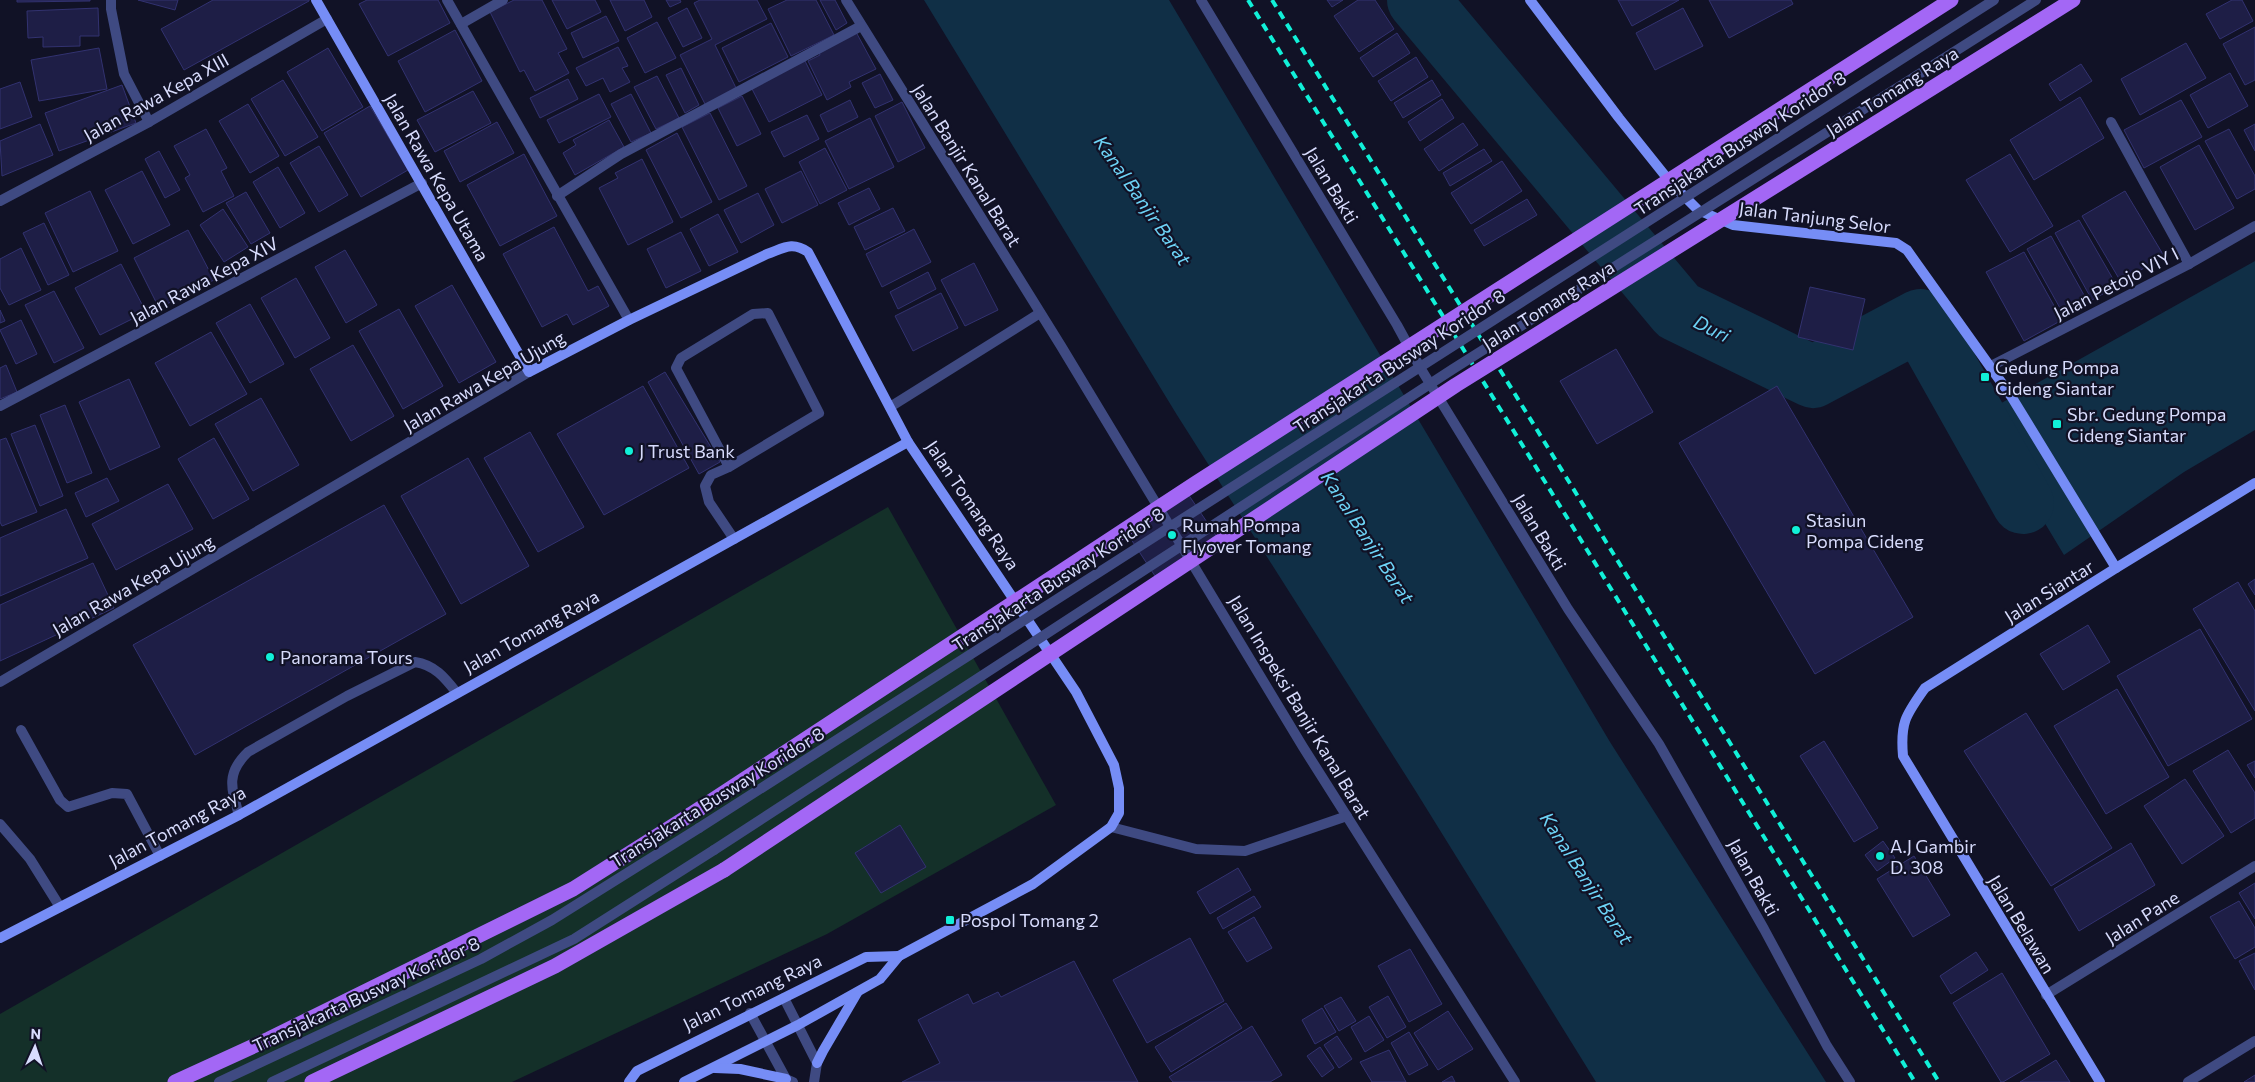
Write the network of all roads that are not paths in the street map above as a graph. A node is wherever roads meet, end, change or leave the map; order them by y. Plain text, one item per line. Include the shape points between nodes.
1 (111, 0) edge
2 (316, 0) edge
3 (447, 0) edge
4 (503, 0) edge
5 (846, 0) edge
6 (1201, 0) edge
7 (1530, 0) edge
8 (1951, 0) edge
9 (1994, 0) edge
10 (2036, 0) edge
11 (2073, 0) edge
12 (327, 19) junction
13 (461, 24) junction
14 (862, 26) junction
15 (149, 122) junction
16 (2111, 122) dead end
17 (422, 183) junction
18 (557, 196) junction
19 (0, 201) edge
20 (2255, 226) edge
21 (2189, 264) junction
22 (1040, 313) junction
23 (628, 320) junction
24 (1061, 346) joint
25 (1991, 366) junction
26 (529, 372) junction
27 (0, 406) edge
28 (890, 406) junction
29 (908, 442) junction
30 (729, 467) junction
31 (2255, 483) edge
32 (734, 539) junction
33 (2116, 568) junction
34 (0, 682) edge
35 (457, 693) junction
36 (21, 730) dead end
37 (1903, 756) joint
38 (239, 815) junction
39 (1347, 816) junction
40 (0, 824) edge
41 (1112, 827) junction
42 (160, 856) junction
43 (2255, 866) edge
44 (60, 907) junction
45 (0, 938) edge
46 (899, 956) junction
47 (857, 992) junction
48 (2046, 995) junction
49 (784, 998) junction
50 (750, 1013) junction
51 (798, 1025) junction
52 (765, 1041) junction
53 (2255, 1041) edge
54 (817, 1064) junction
55 (714, 1068) junction
56 (790, 1080) edge
57 (175, 1082) edge
58 (219, 1082) edge
59 (272, 1082) edge
60 (312, 1082) edge
61 (629, 1082) edge
62 (684, 1082) edge
63 (814, 1082) edge
64 (1515, 1082) edge
65 (1850, 1082) edge
66 (2100, 1082) edge
67 (2188, 1082) edge

1 - 15 street via 124,74
2 - 12 street, Jalan Rawa Kepa Utama
3 - 13 street
4 - 13 street
5 - 14 street, Jalan Banjir Kanal Barat
6 - 65 street, Jalan Bakti via 1397,325 1420,369 1568,609 1659,744
7 - 25 street, Jalan Tanjung Selor via 1619,118 1671,183 1698,210 1733,225 1896,243 1907,250
8 - 57 main road, bridge via 1213,472 573,889
9 - 58 street, Transjakarta Busway Koridor 8, bridge via 552,920 481,959
10 - 59 street, Transjakarta Busway Koridor 8, bridge via 1445,374 574,939
11 - 60 main road, Jalan Tomang Raya, bridge via 1456,385 724,870 555,966
12 - 15 street, Jalan Rawa Kepa XIII
12 - 17 street, Jalan Rawa Kepa Utama
13 - 18 street
14 - 18 street via 621,154
14 - 22 street, Jalan Banjir Kanal Barat
15 - 19 street, Jalan Rawa Kepa XIII
16 - 21 street
17 - 26 street, Jalan Rawa Kepa Utama
17 - 27 street, Jalan Rawa Kepa XIV
18 - 23 street
20 - 21 street, Jalan Petojo VIY I
21 - 25 street, Jalan Petojo VIY I
22 - 24 street, Jalan Banjir Kanal Barat
22 - 28 street
23 - 26 street, Jalan Rawa Kepa Ujung
23 - 28 street, Jalan Rawa Kepa Ujung via 767,254 788,246 799,246 808,252
24 - 39 street, Jalan Inspeksi Banjir Kanal Barat
25 - 33 street, Jalan Tanjung Selor
26 - 34 street, Jalan Rawa Kepa Ujung
28 - 29 street, Jalan Rawa Kepa Ujung
29 - 32 street, Jalan Tomang Raya
29 - 41 street, Jalan Tomang Raya via 1076,692 1114,765 1119,788 1119,813
30 - 30 street via 819,413 768,313 753,314 682,358 676,368
30 - 32 street via 711,475 704,486 709,502
31 - 33 street, Jalan Siantar
32 - 35 street, Jalan Tomang Raya
33 - 37 street, Jalan Siantar via 1925,688 1907,715 1901,734
35 - 38 street, Jalan Tomang Raya
35 - 38 street via 431,666 415,662 347,696 248,752 237,762 231,788
36 - 42 street via 64,804 68,807 112,793 127,794
37 - 48 street, Jalan Belawan
38 - 42 street, Jalan Tomang Raya
39 - 41 street via 1245,851 1196,849
39 - 64 street, Jalan Inspeksi Banjir Kanal Barat
40 - 44 street via 30,859
41 - 46 street, Jalan Tomang Raya via 1033,884
42 - 44 street, Jalan Tomang Raya
43 - 48 street, Jalan Pane
44 - 45 street, Jalan Tomang Raya
46 - 47 street, Jalan Tomang Raya via 880,979
46 - 49 street, Jalan Tomang Raya via 866,957
47 - 51 street, Jalan Tomang Raya
47 - 54 street
48 - 66 street, Jalan Belawan
49 - 50 street, Jalan Tomang Raya
49 - 51 street
50 - 52 street
50 - 61 street, Jalan Tomang Raya via 637,1071
51 - 52 street, Jalan Tomang Raya
51 - 54 street
52 - 55 street, Jalan Tomang Raya
52 - 56 street
53 - 67 street
54 - 63 street
55 - 56 street via 740,1069
55 - 62 street, Jalan Tomang Raya

